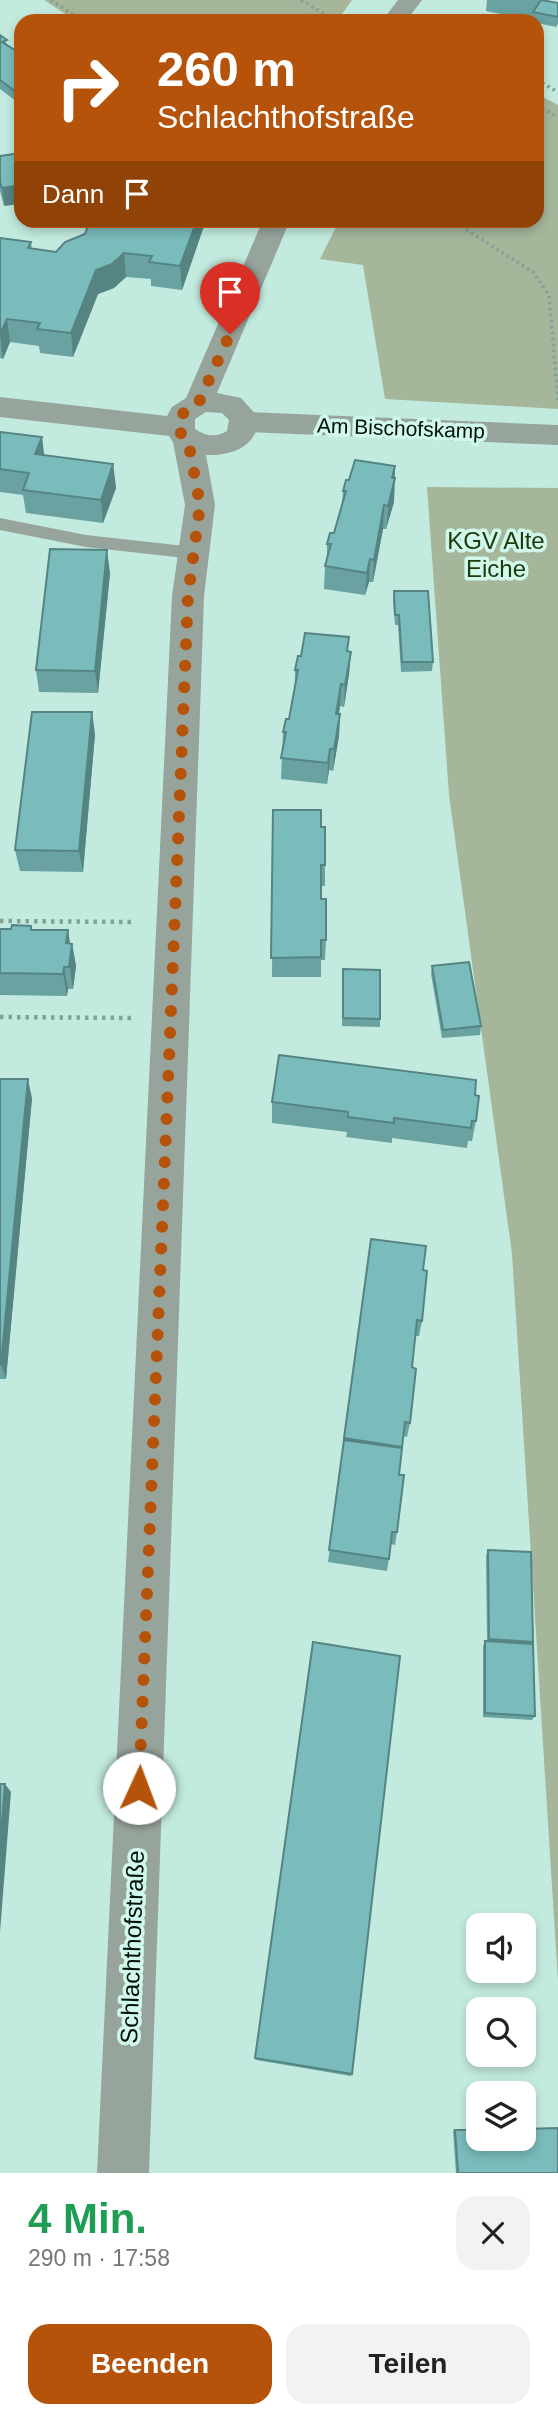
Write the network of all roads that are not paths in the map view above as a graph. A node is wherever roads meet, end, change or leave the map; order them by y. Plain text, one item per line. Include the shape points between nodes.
1 (410, 0) edge
2 (399, 14) edge
3 (274, 228) edge
4 (240, 311) junction
5 (198, 404) junction
6 (0, 407) edge
7 (240, 424) junction
8 (183, 434) junction
9 (558, 435) edge
10 (200, 505) junction
11 (0, 524) edge
12 (194, 553) junction
13 (123, 2173) edge

1 - 2 street
3 - 4 street, Schlachthofstraße
4 - 5 street, Schlachthofstraße
4 - 7 street, Schlachthofstraße
5 - 7 street via 220,402
5 - 8 street via 182,414
6 - 8 street
7 - 8 street via 217,446 197,444
7 - 9 street, Am Bischofskamp
7 - 10 street, Schlachthofstraße
8 - 10 street, Schlachthofstraße
10 - 12 street, Schlachthofstraße
11 - 12 lane via 86,541
12 - 13 street, Schlachthofstraße via 188,596

